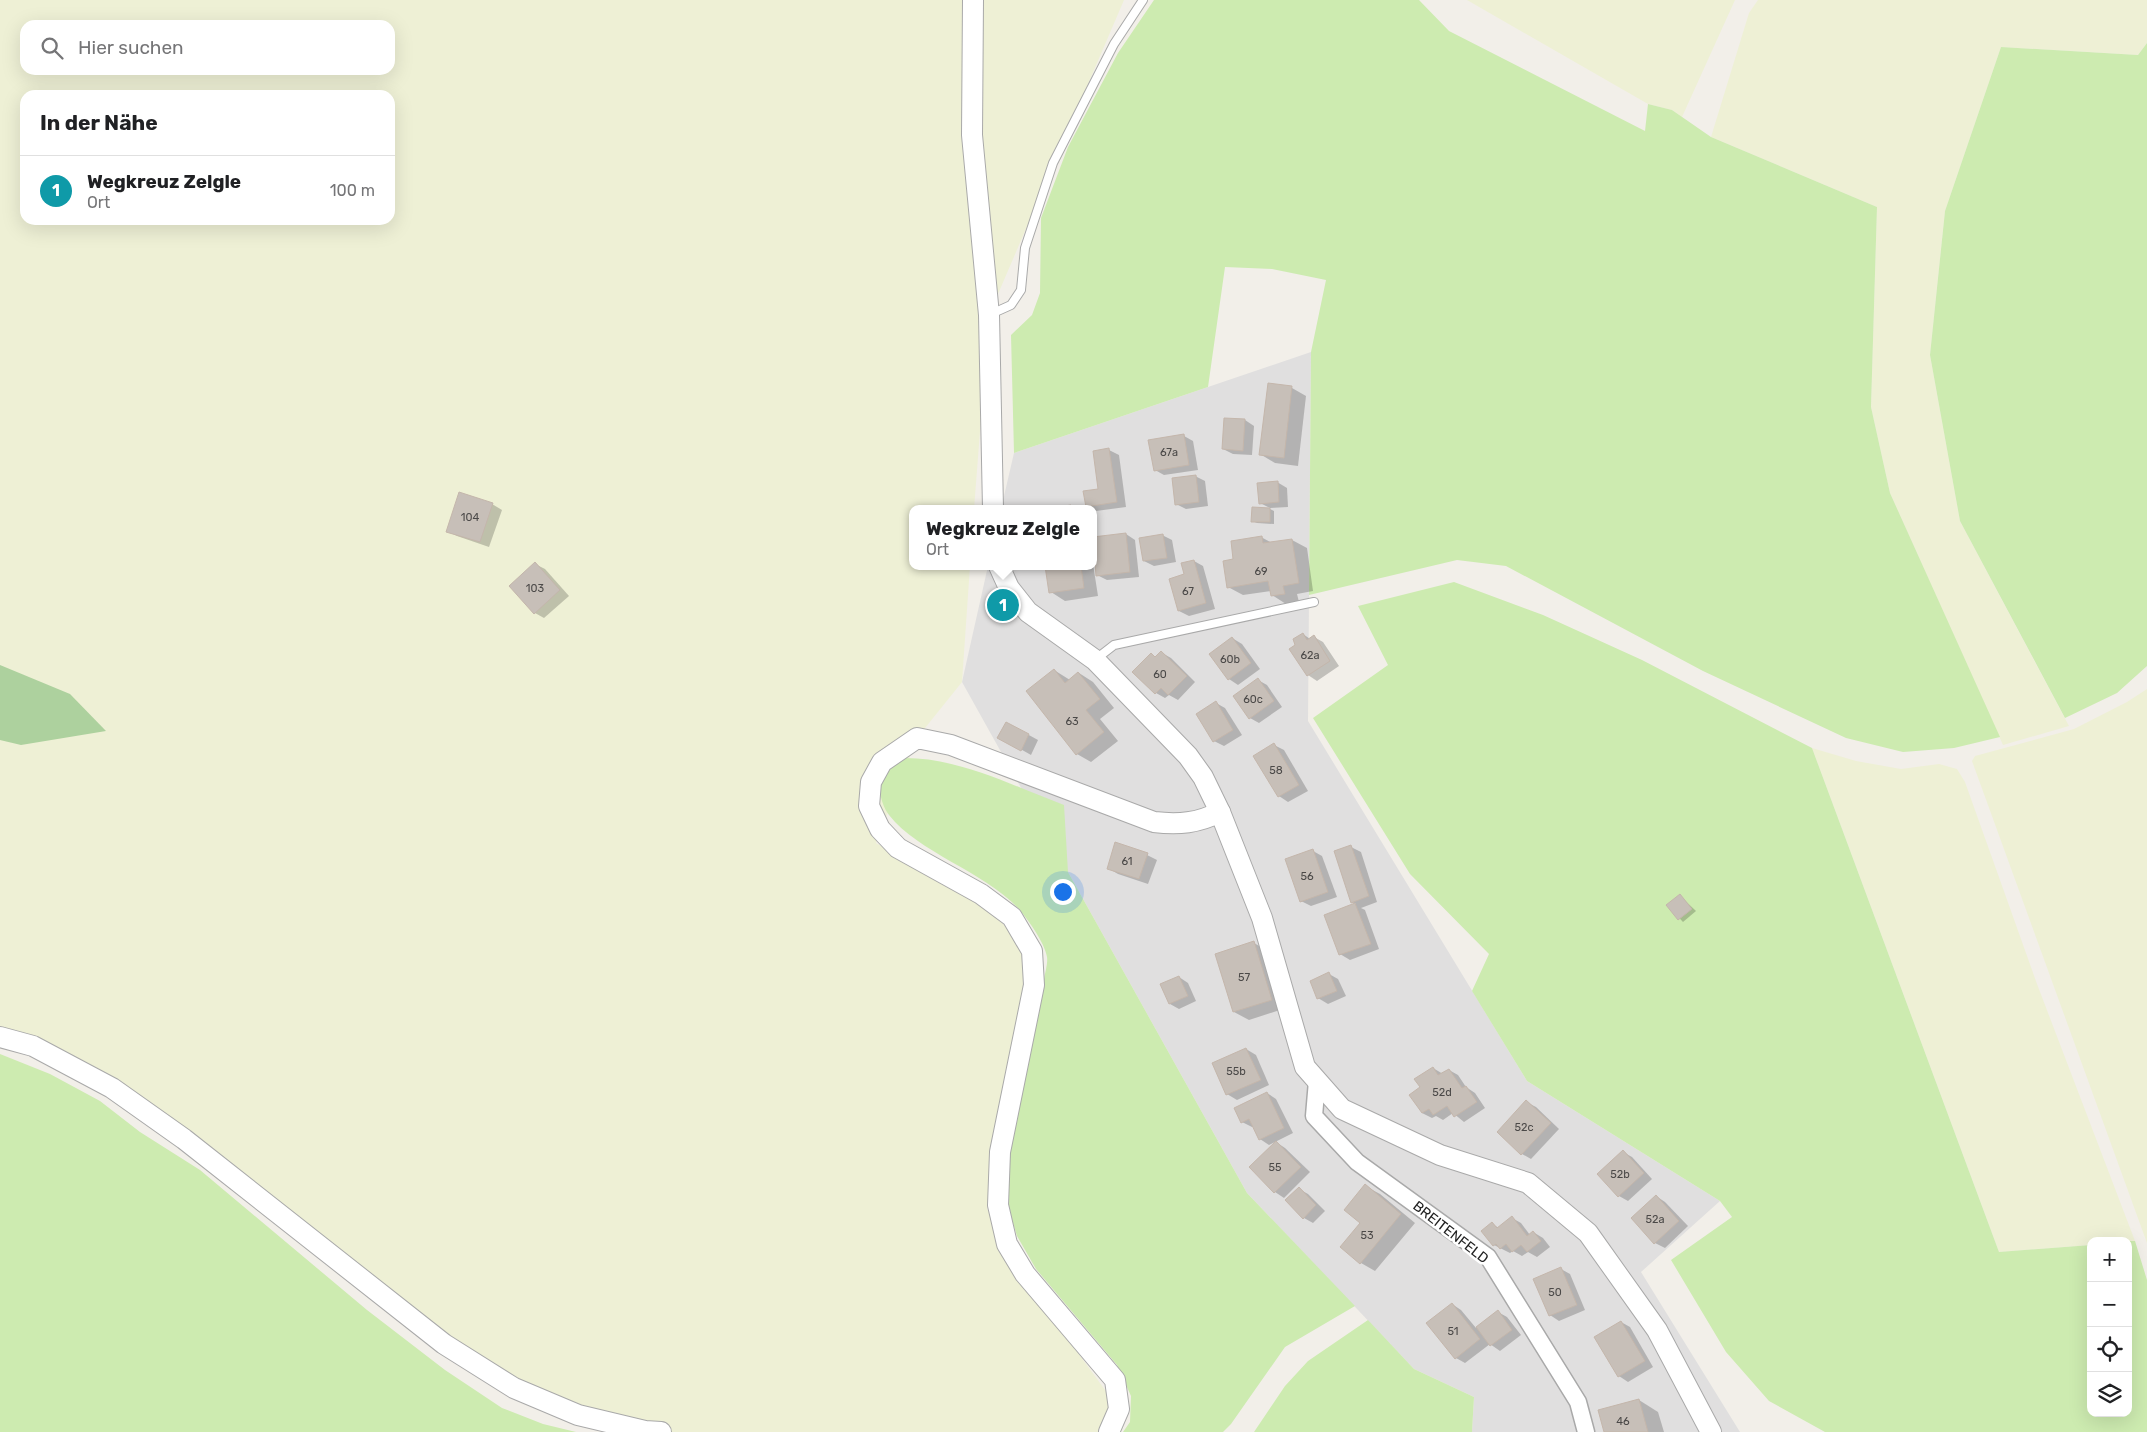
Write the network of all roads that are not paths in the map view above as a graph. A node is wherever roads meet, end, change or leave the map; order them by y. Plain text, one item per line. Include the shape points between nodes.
1 (973, 0) edge
2 (1143, 0) edge
3 (989, 315) junction
4 (992, 505) edge
5 (1001, 570) edge
6 (1314, 602) dead end
7 (1095, 660) junction
8 (1220, 812) junction
9 (0, 1037) edge
10 (1318, 1081) junction
11 (661, 1432) edge
12 (1109, 1432) edge
13 (1586, 1432) edge
14 (1711, 1432) edge

1 - 3 street via 972,135
2 - 3 lane via 1114,44 1053,163 1025,248 1022,290 1011,305
3 - 4 street
5 - 7 street via 1009,588 1028,612
6 - 7 lane via 1114,645
7 - 8 street via 1188,756 1203,777
8 - 10 street via 1262,918 1305,1067
8 - 12 street via 1206,820 1180,825 1154,822 951,745 917,738 882,762 871,782 869,806 880,829 898,848 981,894 1012,917 1032,951 1034,985 1000,1152 998,1206 1006,1244 1025,1274 1115,1380 1119,1409
9 - 11 street via 33,1046 112,1088 184,1139 444,1344 514,1388 578,1415
10 - 13 street, BREITENFELD via 1314,1116 1357,1162 1488,1257 1578,1402
10 - 14 street via 1342,1109 1440,1155 1528,1183 1588,1233 1657,1330

